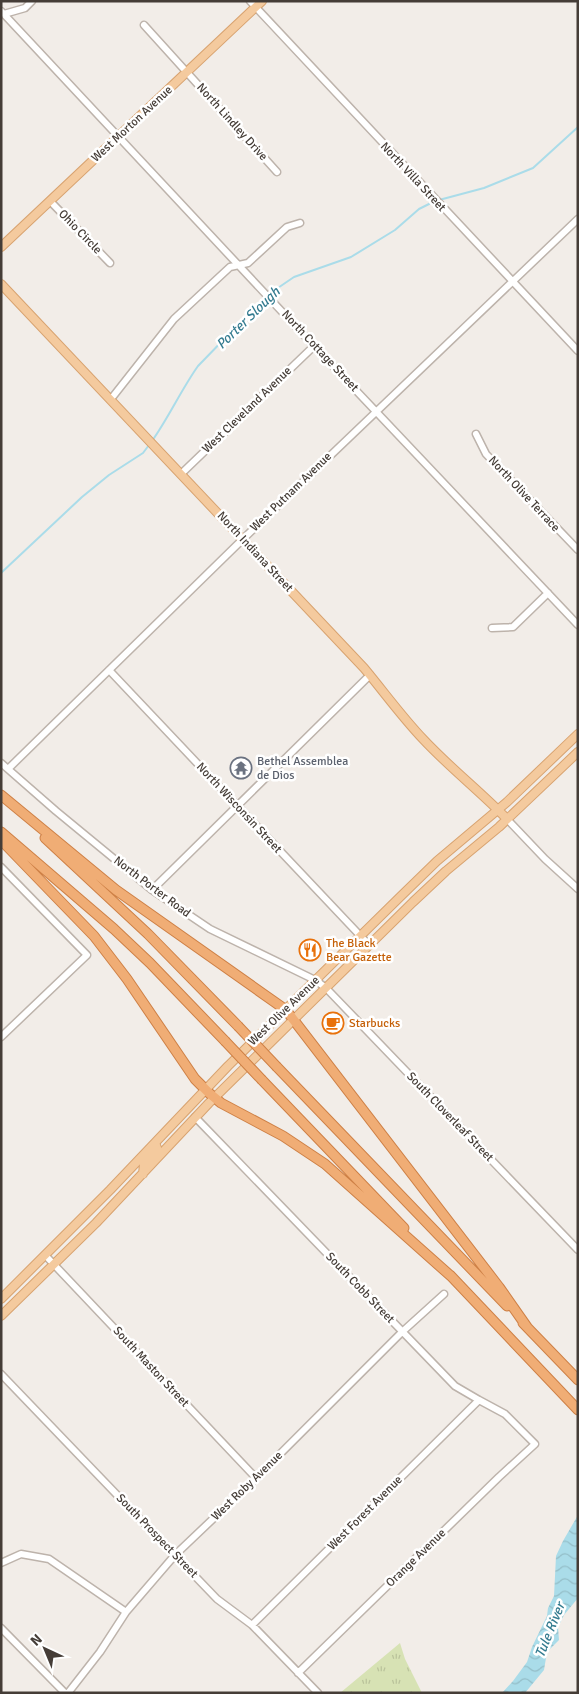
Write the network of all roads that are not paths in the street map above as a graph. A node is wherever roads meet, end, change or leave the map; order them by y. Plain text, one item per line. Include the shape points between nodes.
1 (32, 1) edge
2 (250, 1) edge
3 (262, 1) edge
4 (256, 8) junction
5 (3, 12) edge
6 (144, 25) dead end
7 (186, 73) junction
8 (118, 137) junction
9 (277, 172) dead end
10 (50, 201) junction
11 (578, 218) edge
12 (300, 224) dead end
13 (1, 247) edge
14 (110, 263) dead end
15 (239, 266) junction
16 (512, 281) junction
17 (1, 284) edge
18 (314, 346) junction
19 (578, 351) edge
20 (111, 399) junction
21 (376, 411) junction
22 (476, 434) dead end
23 (181, 474) junction
24 (243, 539) junction
25 (578, 550) edge
26 (548, 593) junction
27 (578, 625) edge
28 (492, 628) dead end
29 (109, 670) junction
30 (370, 675) junction
31 (578, 734) edge
32 (578, 752) edge
33 (1, 763) edge
34 (8, 769) junction
35 (1, 794) edge
36 (1, 799) edge
37 (237, 805) junction
38 (498, 810) junction
39 (507, 819) junction
40 (1, 832) edge
41 (1, 840) edge
42 (1, 867) edge
43 (578, 889) edge
44 (152, 890) junction
45 (360, 936) junction
46 (370, 945) junction
47 (321, 984) junction
48 (286, 1010) junction
49 (295, 1019) junction
50 (1, 1037) edge
51 (205, 1090) junction
52 (214, 1098) junction
53 (195, 1117) junction
54 (155, 1143) junction
55 (143, 1174) junction
56 (578, 1250) edge
57 (45, 1255) junction
58 (54, 1264) junction
59 (453, 1278) junction
60 (444, 1294) dead end
61 (1, 1298) edge
62 (10, 1307) junction
63 (1, 1316) edge
64 (527, 1327) junction
65 (402, 1332) junction
66 (1, 1374) edge
67 (578, 1380) edge
68 (479, 1400) junction
69 (578, 1410) edge
70 (535, 1444) joint
71 (256, 1478) junction
72 (175, 1554) junction
73 (1, 1563) edge
74 (126, 1612) junction
75 (252, 1625) junction
76 (1, 1628) edge
77 (298, 1673) junction
78 (66, 1693) edge
79 (318, 1693) edge

1 - 5 street via 25,8
2 - 4 street, North Villa Street
3 - 4 main road, West Morton Avenue
4 - 7 main road, West Morton Avenue
4 - 16 street, North Villa Street
5 - 8 street, North Cottage Street
6 - 7 street, North Lindley Drive
7 - 8 main road, West Morton Avenue
7 - 9 street, North Lindley Drive
8 - 10 main road, West Morton Avenue
8 - 15 street, North Cottage Street
10 - 13 main road, West Morton Avenue
10 - 14 street, Ohio Circle
11 - 16 street, West Putnam Avenue
12 - 15 street via 287,227 248,263
15 - 18 street, North Cottage Street
15 - 20 street via 230,268 174,319
16 - 19 street, North Villa Street
16 - 21 street, West Putnam Avenue
17 - 20 main road, North Indiana Street
18 - 21 street, North Cottage Street
18 - 23 street, West Cleveland Avenue
20 - 23 main road, North Indiana Street
21 - 24 street, West Putnam Avenue
21 - 26 street, North Cottage Street
22 - 25 street, North Olive Terrace via 486,454
23 - 24 main road, North Indiana Street
24 - 29 street, West Putnam Avenue
24 - 30 main road, North Indiana Street
26 - 27 street, North Cottage Street
26 - 28 street via 513,627
29 - 34 street, West Putnam Avenue
29 - 37 street, North Wisconsin Street
30 - 37 street
30 - 38 main road, North Indiana Street via 423,739
31 - 38 main road, West Olive Avenue
32 - 39 main road, West Olive Avenue
33 - 34 street, North Porter Road
34 - 44 street, North Porter Road
35 - 48 highway via 116,890
36 - 64 highway, bridge via 132,918
37 - 44 street
37 - 45 street, North Wisconsin Street
38 - 39 main road, North Indiana Street
38 - 45 main road, West Olive Avenue via 437,861
39 - 43 street
39 - 46 main road, West Olive Avenue via 446,871
40 - 59 highway, bridge via 155,968
41 - 51 highway via 94,936
42 - 50 street via 87,955
44 - 47 street, North Porter Road via 210,929
45 - 46 street, North Wisconsin Street
45 - 47 main road, West Olive Avenue
46 - 47 main road, West Olive Avenue
47 - 48 main road, West Olive Avenue
47 - 49 main road, West Olive Avenue
47 - 56 street, South Cloverleaf Street
48 - 49 highway
48 - 51 main road, West Olive Avenue
49 - 52 main road, West Olive Avenue
49 - 64 highway
51 - 52 highway
51 - 54 main road, West Olive Avenue
52 - 53 main road, West Olive Avenue
52 - 59 highway via 283,1136 325,1164
53 - 55 main road, West Olive Avenue
53 - 65 street, South Cobb Street
54 - 55 main road via 157,1148 144,1164
54 - 57 main road, West Olive Avenue
55 - 58 main road, West Olive Avenue
57 - 58 street, South Maston Street
57 - 61 main road, West Olive Avenue
58 - 62 main road, West Olive Avenue
58 - 71 street, South Maston Street
59 - 69 highway
60 - 65 street, West Roby Avenue
61 - 62 street
62 - 63 main road, West Olive Avenue
64 - 67 highway
65 - 68 street, South Cobb Street via 455,1386
65 - 71 street, West Roby Avenue
66 - 72 street, South Prospect Street
68 - 70 street, South Cobb Street via 505,1414
68 - 75 street, West Forest Avenue
70 - 77 street, Orange Avenue
71 - 72 street, West Roby Avenue
72 - 74 street, West Roby Avenue
72 - 75 street, South Prospect Street via 217,1599
73 - 74 street via 21,1554 48,1559
74 - 78 street, West Roby Avenue via 100,1652
75 - 77 street, South Prospect Street
76 - 78 street
77 - 79 street, South Prospect Street

